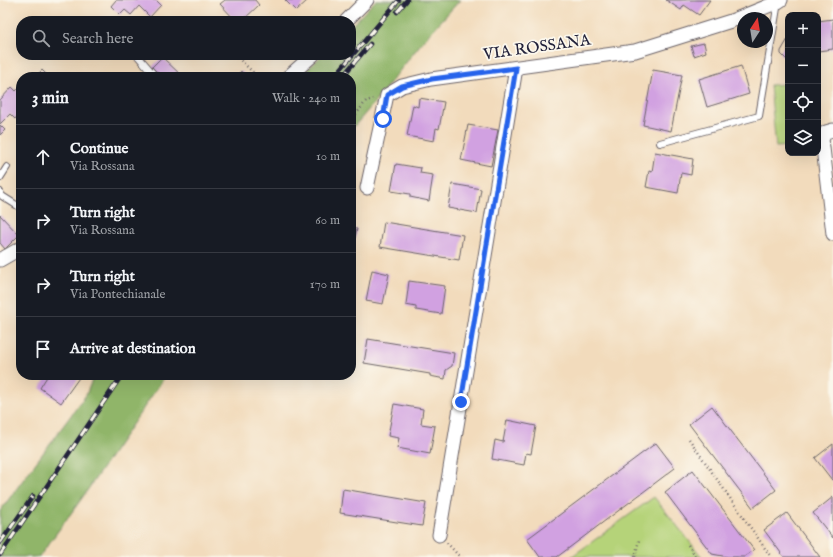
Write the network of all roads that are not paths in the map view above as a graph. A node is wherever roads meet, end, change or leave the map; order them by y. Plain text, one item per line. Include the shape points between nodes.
1 (780, 1) edge
2 (361, 2) edge
3 (350, 16) edge
4 (141, 60) edge
5 (307, 60) edge
6 (516, 68) junction
7 (152, 72) edge
8 (294, 72) edge
9 (833, 130) edge
10 (660, 143) dead end
11 (7, 167) dead end
12 (0, 178) edge
13 (367, 188) dead end
14 (0, 192) edge
15 (16, 205) edge
16 (833, 234) edge
17 (16, 252) edge
18 (0, 260) edge
19 (439, 535) road end

1 - 6 street, VIA ROSSANA via 731,21 636,51
1 - 10 lane via 759,116
2 - 3 street
4 - 7 lane
5 - 8 street
6 - 13 street, VIA ROSSANA via 432,79 402,86 387,95
6 - 19 street
9 - 16 street via 826,132 822,139
11 - 12 lane
14 - 15 lane
17 - 18 street

